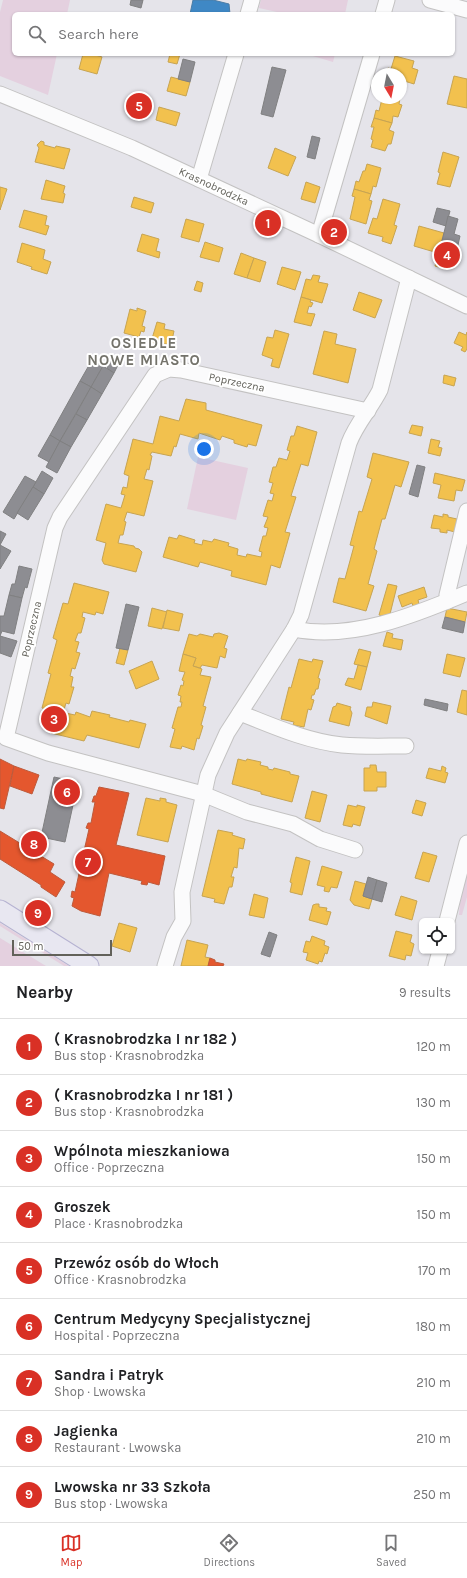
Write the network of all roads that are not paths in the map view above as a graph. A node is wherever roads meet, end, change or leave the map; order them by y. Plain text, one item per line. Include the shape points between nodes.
1 (252, 0) edge
2 (387, 0) edge
3 (430, 0) edge
4 (467, 10) edge
5 (249, 12) edge
6 (384, 12) edge
7 (235, 56) edge
8 (371, 56) edge
9 (0, 94) edge
10 (199, 179) junction
11 (319, 235) junction
12 (409, 278) junction
13 (467, 306) edge
14 (368, 411) junction
15 (467, 511) edge
16 (467, 593) edge
17 (448, 601) junction
18 (294, 629) junction
19 (240, 713) junction
20 (406, 746) dead end
21 (203, 794) junction
22 (467, 843) edge
23 (355, 850) dead end
24 (0, 910) edge
25 (448, 918) edge
26 (439, 954) edge
27 (90, 966) edge
28 (165, 966) edge
29 (436, 966) edge

1 - 5 street
2 - 6 street
3 - 4 street
7 - 10 street
8 - 11 street
9 - 10 street, Krasnobrodzka via 132,148
10 - 11 street, Krasnobrodzka
11 - 12 street, Krasnobrodzka
12 - 13 street, Krasnobrodzka
12 - 14 street via 383,382
14 - 18 street via 349,443 305,603
14 - 21 street, Poprzeczna via 181,370 164,370 151,378 57,523 6,738 48,753
15 - 17 street via 447,595
16 - 17 street
17 - 18 street via 371,626 322,632
18 - 19 street
19 - 20 street via 297,735 333,744
19 - 21 street via 218,750
21 - 23 street via 246,812 293,824 320,839
21 - 28 street via 182,892 183,921 174,937
22 - 25 street
24 - 27 main road
26 - 29 street

